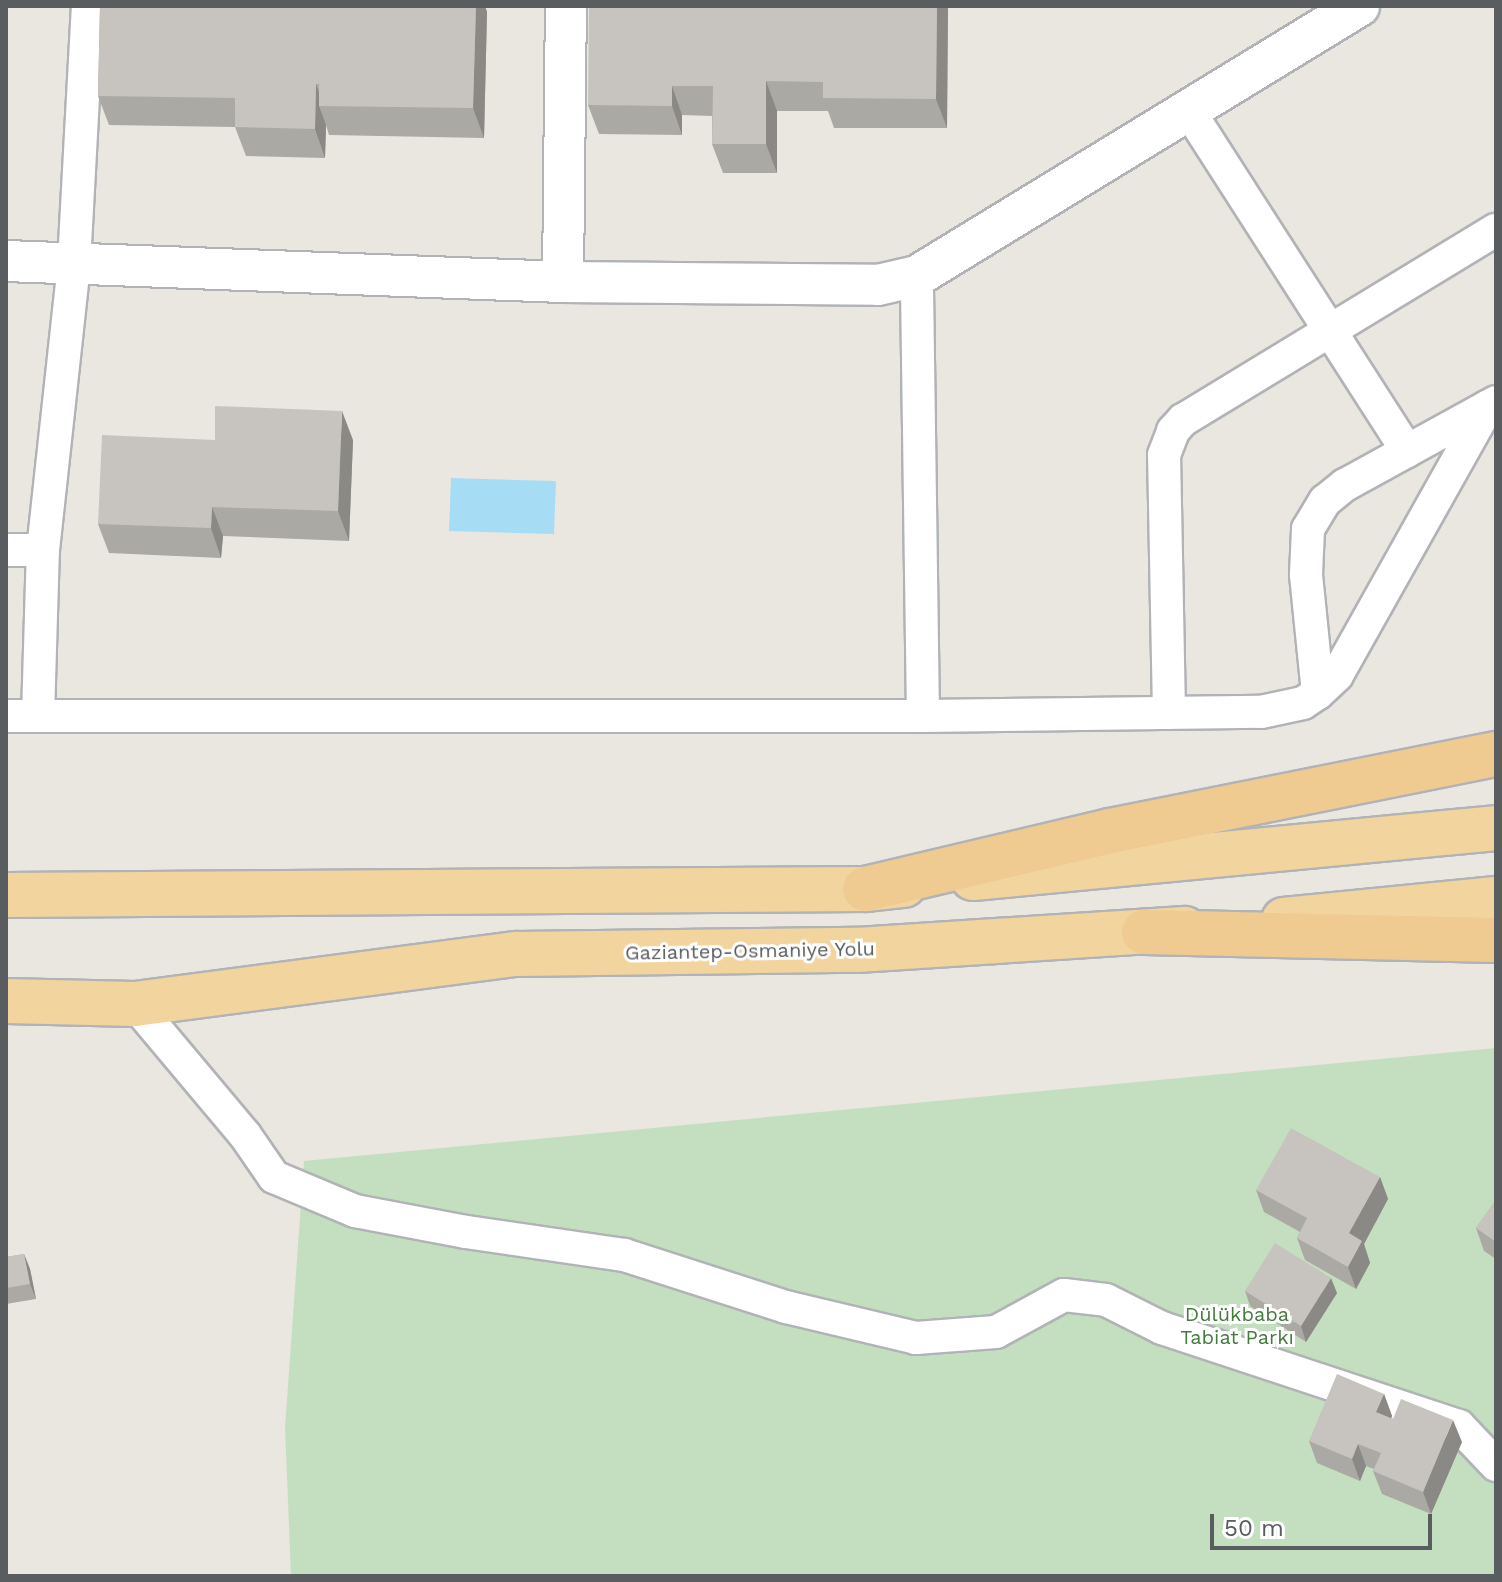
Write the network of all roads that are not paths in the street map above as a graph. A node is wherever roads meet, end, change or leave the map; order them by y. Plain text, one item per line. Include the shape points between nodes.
1 (88, 6) edge
2 (566, 6) edge
3 (1359, 6) edge
4 (1189, 111) junction
5 (1496, 230) edge
6 (6, 261) edge
7 (74, 263) junction
8 (917, 276) junction
9 (563, 282) junction
10 (1331, 330) junction
11 (1492, 404) edge
12 (1407, 451) junction
13 (6, 550) edge
14 (43, 550) junction
15 (1318, 693) junction
16 (1169, 713) junction
17 (6, 716) edge
18 (38, 716) junction
19 (923, 716) junction
20 (1496, 754) edge
21 (1496, 828) edge
22 (865, 889) junction
23 (6, 895) edge
24 (1496, 899) edge
25 (1144, 932) junction
26 (1496, 940) edge
27 (6, 1001) edge
28 (135, 1004) junction
29 (1496, 1465) edge

1 - 7 street
2 - 9 street
3 - 4 street
4 - 8 street
4 - 10 street
5 - 10 street
6 - 7 street
7 - 9 street
7 - 14 street
8 - 9 street via 878,285
8 - 19 street
10 - 12 street
10 - 16 street via 1173,431 1164,455
11 - 12 street
11 - 15 street via 1337,675
12 - 15 street via 1345,485 1325,501 1308,529 1306,575
13 - 14 street
14 - 18 street
15 - 16 street via 1303,703 1261,712
16 - 19 street
17 - 18 street
18 - 19 street
20 - 22 highway via 1110,831
21 - 22 highway
22 - 23 highway
24 - 25 highway, Gaziantep-Osmaniye Yolu
25 - 26 highway
25 - 28 highway, Gaziantep-Osmaniye Yolu via 857,950 517,954
27 - 28 highway, Gaziantep-Osmaniye Yolu
28 - 29 street via 274,1177 355,1211 624,1255 786,1307 916,1338 996,1332 1064,1295 1106,1300 1162,1328 1459,1426

